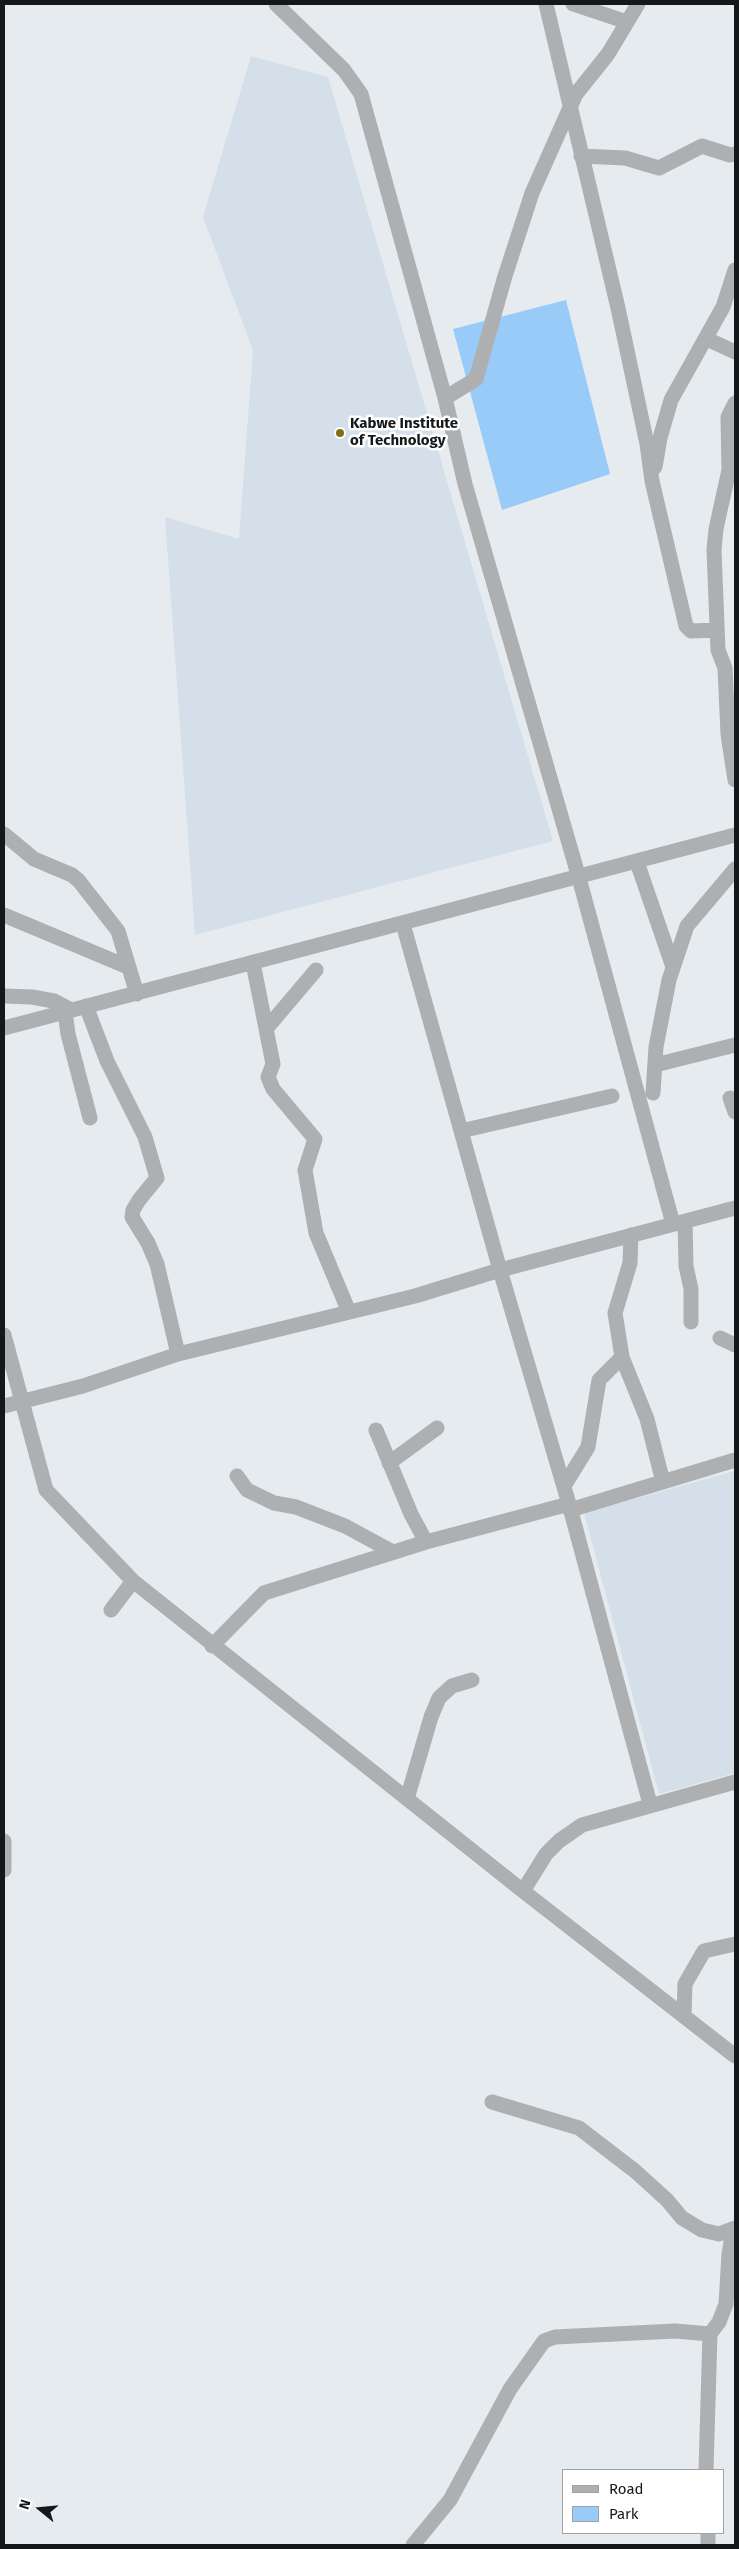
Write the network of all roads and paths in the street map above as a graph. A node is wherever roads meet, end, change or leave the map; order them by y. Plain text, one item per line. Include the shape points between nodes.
1 (276, 4) edge
2 (546, 4) edge
3 (573, 4) edge
4 (638, 4) edge
5 (627, 22) junction
6 (569, 109) junction
7 (735, 154) edge
8 (581, 156) junction
9 (735, 270) edge
10 (708, 339) junction
11 (735, 352) edge
12 (445, 398) junction
13 (735, 403) edge
14 (652, 481) junction
15 (717, 630) junction
16 (735, 780) edge
17 (4, 834) edge
18 (735, 835) edge
19 (637, 862) junction
20 (735, 869) edge
21 (578, 878) junction
22 (4, 915) edge
23 (403, 924) junction
24 (253, 963) junction
25 (128, 967) junction
26 (673, 967) junction
27 (316, 970) dead end
28 (137, 994) junction
29 (4, 996) edge
30 (86, 1006) junction
31 (68, 1011) junction
32 (4, 1028) edge
33 (266, 1029) junction
34 (735, 1045) edge
35 (655, 1065) junction
36 (653, 1093) dead end
37 (612, 1096) dead end
38 (90, 1118) dead end
39 (461, 1131) junction
40 (735, 1208) edge
41 (679, 1222) junction
42 (631, 1235) junction
43 (500, 1270) junction
44 (349, 1312) junction
45 (691, 1322) dead end
46 (4, 1335) edge
47 (720, 1338) dead end
48 (735, 1345) edge
49 (178, 1354) junction
50 (622, 1357) junction
51 (22, 1401) junction
52 (4, 1406) edge
53 (437, 1428) dead end
54 (376, 1430) dead end
55 (735, 1460) edge
56 (389, 1463) junction
57 (237, 1476) dead end
58 (663, 1482) junction
59 (564, 1486) junction
60 (569, 1507) junction
61 (426, 1542) junction
62 (393, 1552) junction
63 (132, 1581) junction
64 (111, 1610) dead end
65 (212, 1646) junction
66 (472, 1680) dead end
67 (735, 1782) edge
68 (407, 1799) junction
69 (650, 1804) junction
70 (4, 1841) edge
71 (4, 1870) edge
72 (523, 1891) junction
73 (735, 1944) edge
74 (684, 2016) junction
75 (735, 2056) edge
76 (492, 2102) dead end
77 (734, 2229) edge
78 (710, 2334) junction
79 (706, 2469) edge
80 (413, 2545) edge

1 - 12 street via 344,70 361,94
2 - 6 street
3 - 5 street
4 - 5 street
5 - 6 street
6 - 8 street
6 - 12 street via 532,193 476,379
7 - 8 street via 702,146 659,168 626,158
8 - 14 street via 630,363
9 - 10 street via 723,308
10 - 11 street
10 - 14 street via 672,400 660,438
12 - 21 street via 467,493
13 - 15 street via 728,417 729,470 714,550
14 - 15 street via 686,626 691,631
15 - 16 street via 718,650 725,668 728,734
17 - 25 street via 34,859 79,880 113,922
18 - 19 street
19 - 21 street
19 - 26 street
20 - 26 street via 687,926
21 - 23 street
21 - 41 street
22 - 25 street
23 - 24 street
23 - 39 street
24 - 28 street
24 - 33 street
25 - 28 street
26 - 35 street
27 - 33 street
28 - 30 street
29 - 31 street via 54,1001
30 - 31 street
30 - 49 street via 107,1061 145,1137 157,1178 139,1200 132,1217 157,1264
31 - 32 street
31 - 38 street via 68,1034
33 - 44 street via 273,1064 268,1077 273,1089 315,1140 305,1170 316,1233
34 - 35 street
35 - 36 street
37 - 39 street
39 - 43 street
40 - 41 street
41 - 42 street
41 - 45 street
42 - 43 street
42 - 50 street via 630,1263 615,1313
43 - 44 street
43 - 59 street
44 - 49 street
46 - 51 street
47 - 48 street
49 - 51 street via 83,1386
50 - 58 street via 647,1419
50 - 59 street via 599,1380 588,1447
51 - 52 street
51 - 63 street via 46,1490
53 - 56 street
54 - 56 street
55 - 58 street
56 - 61 street
57 - 62 street via 248,1490 274,1503 296,1507 345,1526
58 - 60 street
59 - 60 street
60 - 61 street
60 - 69 street
61 - 62 street
62 - 65 street via 264,1593
63 - 64 street
63 - 65 street
65 - 68 street
66 - 68 street via 452,1686 439,1698
67 - 69 street
68 - 72 street
69 - 72 street via 582,1825 546,1854
70 - 71 street
72 - 74 street
73 - 74 street via 704,1951 685,1984
74 - 75 street
76 - 77 street via 579,2128 635,2171 682,2218 702,2230 719,2234
77 - 78 street via 726,2304 720,2322
78 - 79 street
78 - 80 street via 675,2331 555,2337 544,2341 510,2389 450,2500

